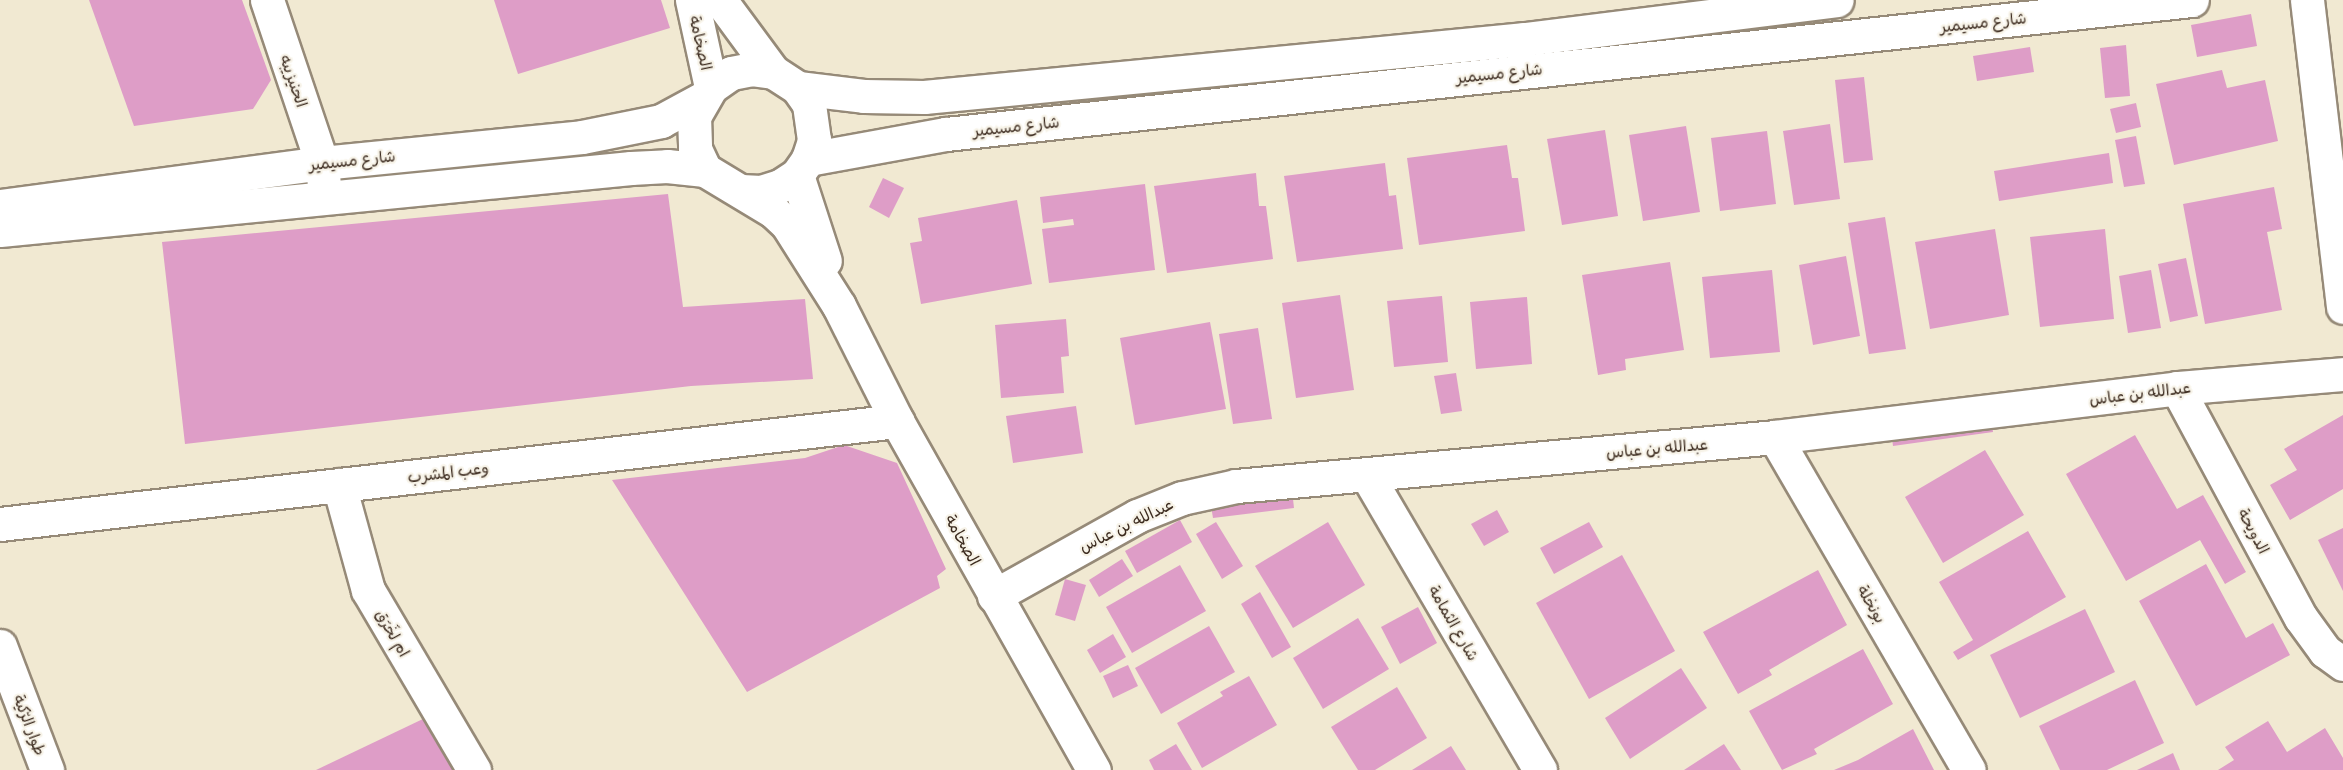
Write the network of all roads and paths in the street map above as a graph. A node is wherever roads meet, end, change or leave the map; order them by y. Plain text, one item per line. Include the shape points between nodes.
1 (267, 0) edge
2 (692, 0) edge
3 (720, 0) edge
4 (1836, 0) edge
5 (2192, 0) edge
6 (2307, 0) edge
7 (1837, 37) junction
8 (1527, 54) junction
9 (786, 80) junction
10 (705, 93) junction
11 (541, 141) junction
12 (322, 163) junction
13 (802, 167) junction
14 (705, 170) junction
15 (547, 177) junction
16 (741, 191) junction
17 (325, 198) junction
18 (0, 206) edge
19 (0, 230) edge
20 (840, 306) junction
21 (2343, 307) edge
22 (2343, 374) edge
23 (2177, 388) junction
24 (897, 421) junction
25 (1775, 437) junction
26 (1367, 475) junction
27 (339, 485) junction
28 (0, 524) edge
29 (994, 596) junction
30 (0, 646) edge
31 (2343, 664) edge
32 (47, 770) edge
33 (474, 770) edge
34 (1094, 770) edge
35 (1540, 770) edge
36 (1969, 770) edge

1 - 12 street, الحنيزيبه
2 - 10 street, الصخامة
3 - 9 street, الصخامة
4 - 7 street
4 - 8 street, شارع مسيمير
5 - 7 street, شارع مسيمير
6 - 21 street
7 - 8 street, شارع مسيمير
8 - 9 street, شارع مسيمير via 924,98 864,96
8 - 13 street, شارع مسيمير via 946,134
9 - 10 street via 752,69 731,73
9 - 13 street via 809,104 814,122 814,141
10 - 11 street, شارع مسيمير via 661,121
10 - 14 street via 692,132
11 - 12 street, شارع مسيمير
11 - 15 street
12 - 17 street, الحنيزيبه
12 - 18 street, شارع مسيمير
13 - 16 street via 780,186 761,192
13 - 20 street, الصخامة
14 - 15 street via 667,166
14 - 16 street
15 - 17 street
16 - 20 street, الصخامة via 787,224
17 - 19 street
20 - 24 street, الصخامة
22 - 23 street, عبدالله بن عباس
23 - 25 street, عبدالله بن عباس
23 - 31 street, الدويحة via 2301,618 2325,651
24 - 27 street, وعب المشرب
24 - 29 street, الصخامة
25 - 26 street, عبدالله بن عباس
25 - 36 street, بونخلة
26 - 29 street, عبدالله بن عباس via 1236,486 1182,498 1129,521
26 - 35 street, شارع الثمامة
27 - 28 street, وعب المشرب
27 - 33 street, ام لخَرَق via 368,590
29 - 34 street, الصخامة
30 - 32 street, طوار الرّكية

